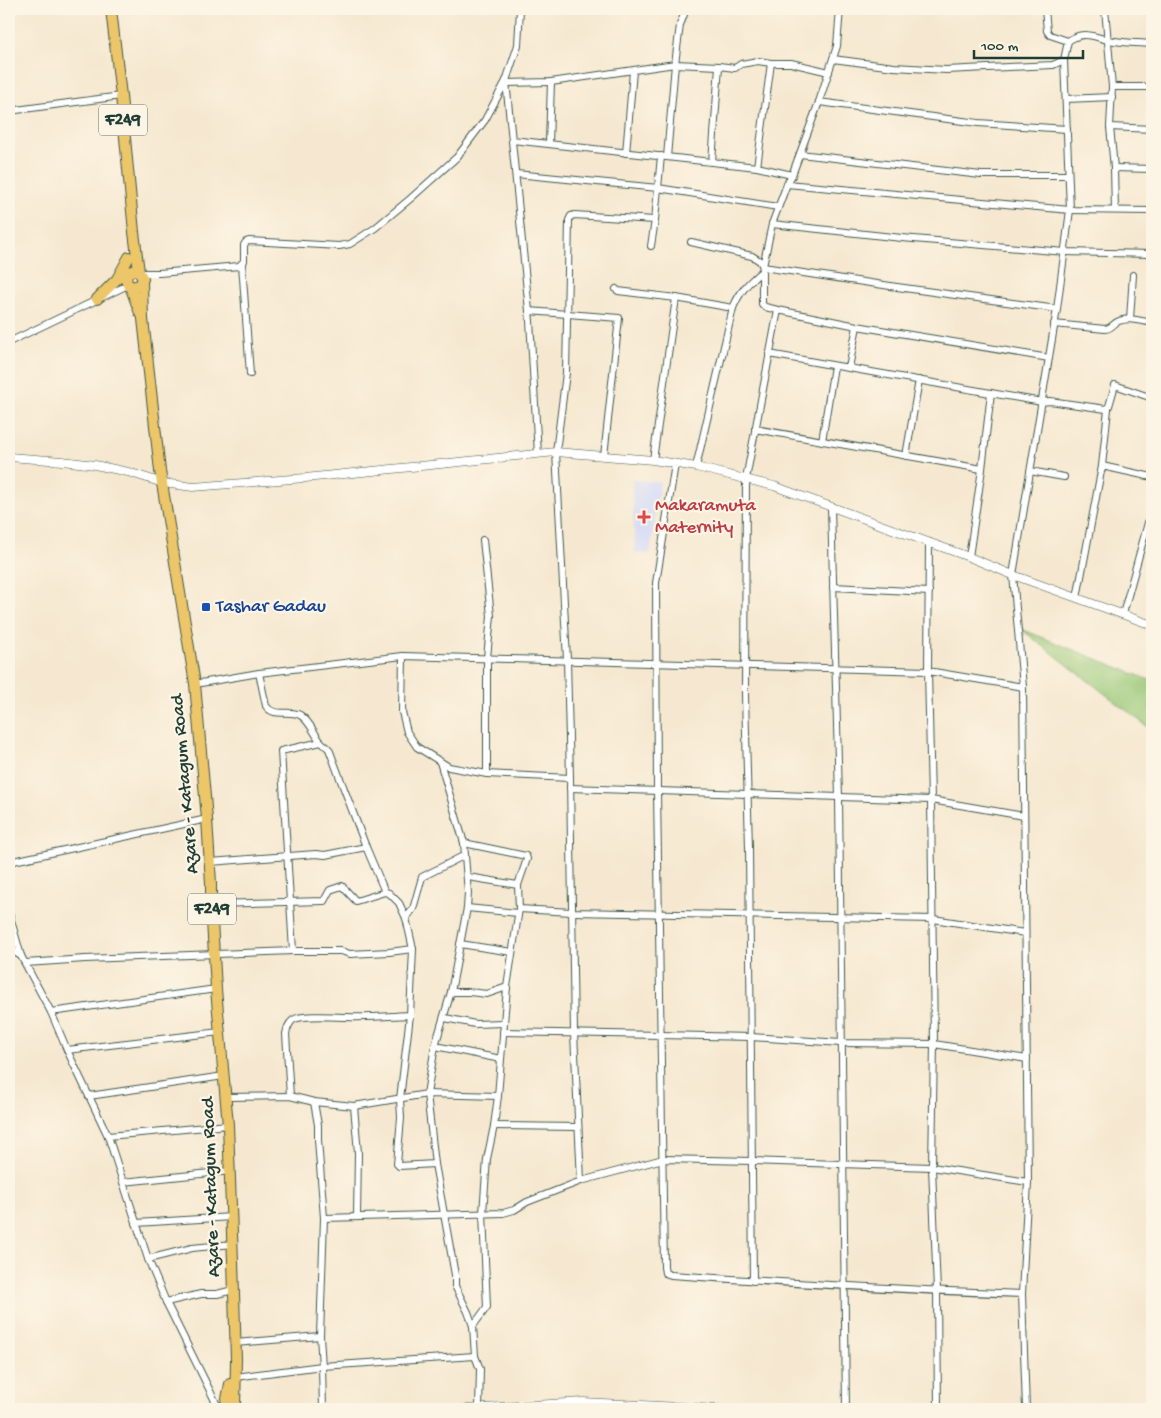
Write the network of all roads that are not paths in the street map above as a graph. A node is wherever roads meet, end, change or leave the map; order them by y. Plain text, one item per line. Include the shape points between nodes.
1 (111, 9) edge
2 (520, 9) edge
3 (686, 9) edge
4 (840, 9) edge
5 (1045, 9) edge
6 (1105, 9) edge
7 (1068, 40) junction
8 (1108, 40) junction
9 (1152, 44) edge
10 (833, 59) junction
11 (1064, 60) junction
12 (771, 63) junction
13 (675, 64) junction
14 (720, 66) junction
15 (633, 71) junction
16 (829, 72) junction
17 (506, 82) junction
18 (551, 82) junction
19 (1112, 87) junction
20 (1152, 87) edge
21 (121, 96) junction
22 (1112, 97) junction
23 (1066, 99) junction
24 (819, 102) junction
25 (9, 112) edge
26 (1110, 127) junction
27 (1067, 129) junction
28 (1152, 129) edge
29 (512, 140) junction
30 (549, 144) junction
31 (626, 153) junction
32 (800, 154) junction
33 (664, 156) junction
34 (712, 162) junction
35 (757, 167) junction
36 (1114, 168) junction
37 (1152, 169) edge
38 (516, 174) junction
39 (792, 175) junction
40 (1068, 175) junction
41 (787, 184) junction
42 (658, 188) junction
43 (778, 207) junction
44 (1070, 210) junction
45 (1115, 210) junction
46 (1152, 211) edge
47 (655, 220) junction
48 (772, 224) junction
49 (134, 232) junction
50 (691, 242) dead end
51 (652, 246) dead end
52 (1065, 252) junction
53 (1152, 254) edge
54 (130, 257) junction
55 (242, 264) junction
56 (763, 269) junction
57 (128, 272) junction
58 (1133, 275) dead end
59 (141, 277) junction
60 (129, 285) junction
61 (616, 290) dead end
62 (676, 298) junction
63 (97, 299) junction
64 (733, 308) junction
65 (1057, 309) junction
66 (778, 310) junction
67 (530, 311) junction
68 (568, 314) junction
69 (143, 319) junction
70 (1130, 319) junction
71 (1152, 323) edge
72 (1054, 324) junction
73 (857, 326) junction
74 (9, 342) edge
75 (769, 354) junction
76 (1049, 358) junction
77 (834, 366) junction
78 (849, 368) junction
79 (250, 374) dead end
80 (919, 380) junction
81 (991, 393) junction
82 (1152, 398) edge
83 (1042, 402) junction
84 (1108, 409) junction
85 (756, 429) junction
86 (822, 441) junction
87 (556, 452) junction
88 (538, 454) junction
89 (604, 456) junction
90 (906, 456) junction
91 (9, 457) edge
92 (653, 460) junction
93 (675, 464) junction
94 (1102, 466) junction
95 (696, 467) junction
96 (982, 469) junction
97 (1030, 471) junction
98 (1064, 477) dead end
99 (1152, 477) edge
100 (746, 479) junction
101 (163, 483) junction
102 (831, 507) junction
103 (1152, 508) edge
104 (484, 540) dead end
105 (929, 542) junction
106 (969, 557) junction
107 (1013, 575) junction
108 (833, 587) junction
109 (929, 592) junction
110 (1077, 598) junction
111 (1123, 614) junction
112 (1152, 625) edge
113 (403, 656) junction
114 (486, 658) junction
115 (567, 660) junction
116 (656, 663) junction
117 (745, 666) junction
118 (836, 668) junction
119 (928, 671) junction
120 (259, 674) junction
121 (195, 684) junction
122 (1023, 687) junction
123 (321, 742) junction
124 (440, 762) junction
125 (487, 774) junction
126 (570, 778) junction
127 (570, 788) junction
128 (657, 791) junction
129 (748, 794) junction
130 (839, 797) junction
131 (931, 800) junction
132 (1024, 816) junction
133 (207, 819) junction
134 (464, 843) junction
135 (366, 847) junction
136 (465, 855) junction
137 (288, 857) junction
138 (9, 862) edge
139 (210, 862) junction
140 (468, 878) junction
141 (518, 885) junction
142 (385, 892) junction
143 (290, 901) junction
144 (211, 904) junction
145 (467, 908) junction
146 (518, 911) junction
147 (572, 912) junction
148 (9, 913) edge
149 (658, 913) junction
150 (749, 916) junction
151 (840, 917) junction
152 (406, 918) junction
153 (933, 919) junction
154 (1026, 933) junction
155 (460, 944) junction
156 (18, 946) junction
157 (9, 949) edge
158 (414, 949) junction
159 (293, 951) junction
160 (512, 952) junction
161 (214, 954) junction
162 (21, 956) junction
163 (26, 963) junction
164 (507, 987) junction
165 (216, 989) junction
166 (451, 992) junction
167 (50, 1012) junction
168 (410, 1015) junction
169 (445, 1018) junction
170 (503, 1023) junction
171 (220, 1032) junction
172 (502, 1032) junction
173 (574, 1033) junction
174 (660, 1035) junction
175 (751, 1037) junction
176 (841, 1043) junction
177 (934, 1044) junction
178 (436, 1046) junction
179 (67, 1050) junction
180 (501, 1059) junction
181 (1026, 1059) junction
182 (224, 1076) junction
183 (428, 1094) junction
184 (89, 1096) junction
185 (290, 1096) junction
186 (498, 1096) junction
187 (226, 1097) junction
188 (400, 1099) junction
189 (314, 1102) junction
190 (354, 1106) junction
191 (228, 1125) junction
192 (494, 1126) junction
193 (578, 1127) junction
194 (108, 1136) junction
195 (663, 1159) junction
196 (752, 1161) junction
197 (436, 1164) junction
198 (843, 1164) junction
199 (932, 1167) junction
200 (230, 1171) junction
201 (581, 1181) junction
202 (123, 1182) junction
203 (1028, 1182) junction
204 (483, 1213) junction
205 (444, 1214) junction
206 (232, 1217) junction
207 (357, 1217) junction
208 (324, 1218) junction
209 (136, 1223) junction
210 (233, 1244) junction
211 (148, 1259) junction
212 (753, 1281) junction
213 (844, 1286) junction
214 (233, 1290) junction
215 (937, 1291) junction
216 (1022, 1294) junction
217 (166, 1302) junction
218 (473, 1326) junction
219 (320, 1336) junction
220 (235, 1340) junction
221 (475, 1356) junction
222 (322, 1366) junction
223 (236, 1377) junction
224 (545, 1407) edge
225 (626, 1407) edge
226 (219, 1409) edge
227 (225, 1409) edge
228 (235, 1409) edge
229 (323, 1409) edge
230 (468, 1409) edge
231 (479, 1409) edge
232 (718, 1409) edge
233 (846, 1409) edge
234 (938, 1409) edge
235 (1026, 1409) edge

1 - 21 main road, Azare - Katagum Road / F249
2 - 17 street via 518,45
3 - 13 street via 680,25
4 - 10 street
5 - 7 street via 1046,31
6 - 8 street
7 - 8 street via 1082,35
7 - 11 street
8 - 9 street
8 - 19 street
10 - 11 street via 946,70 1053,65
10 - 16 street
11 - 23 street
12 - 14 street via 758,61 735,68
12 - 16 street via 790,63
12 - 35 street
13 - 14 street
13 - 15 street
13 - 33 street
14 - 34 street
15 - 18 street
15 - 31 street
16 - 24 street
17 - 18 street
17 - 29 street
17 - 55 street via 485,120 457,157 375,228 350,244 340,246 249,241 244,245
18 - 30 street
19 - 20 street
19 - 22 street
21 - 25 street
21 - 49 main road, Azare - Katagum Road / F249
22 - 23 street
22 - 26 street
23 - 27 street
24 - 27 street via 978,123
24 - 32 street
26 - 28 street
26 - 36 street
27 - 40 street
29 - 30 street
29 - 38 street
30 - 31 street
31 - 33 street
32 - 39 street
32 - 40 street via 981,174
33 - 34 street
33 - 42 street
34 - 35 street
35 - 39 street
36 - 37 street
36 - 45 street
38 - 42 street
38 - 67 street
39 - 41 street
40 - 44 street
41 - 43 street
41 - 44 street
42 - 43 street
42 - 47 street
43 - 48 street
44 - 45 street
44 - 52 street
45 - 46 street
47 - 51 street
47 - 68 street via 571,216
48 - 52 street
48 - 56 street
49 - 54 main road, Azare - Katagum Road / F249
49 - 59 main road, Azare - Katagum Road / F249
50 - 56 street via 752,256 760,260
52 - 53 street
52 - 65 street
54 - 57 main road, Azare - Katagum Road / F249
54 - 63 main road via 117,279
55 - 59 street
55 - 79 street
56 - 64 street via 748,283
56 - 65 street
56 - 66 street via 762,304
57 - 59 main road via 136,270
57 - 60 main road, Azare - Katagum Road / F249 via 126,279
58 - 70 street
59 - 60 main road via 137,286
59 - 69 main road, Azare - Katagum Road / F249
60 - 63 street
60 - 69 main road, Azare - Katagum Road / F249
61 - 62 street
62 - 64 street
62 - 92 street
63 - 74 street
64 - 95 street
65 - 72 street
66 - 73 street
66 - 75 street
67 - 68 street
67 - 88 street
68 - 87 street via 566,373
68 - 89 street via 619,318
69 - 101 main road, Azare - Katagum Road / F249
70 - 71 street
70 - 72 street via 1119,321 1109,329
72 - 76 street
73 - 76 street
73 - 78 street
75 - 77 street
75 - 85 street
76 - 83 street
77 - 78 street
77 - 86 street
78 - 80 street
80 - 81 street
80 - 90 street
81 - 83 street
81 - 96 street
82 - 84 street via 1115,385
83 - 84 street via 1050,400
83 - 97 street
84 - 94 street
85 - 86 street
85 - 100 street
86 - 90 street
87 - 88 street
87 - 89 street
87 - 115 street
88 - 101 street via 208,487
89 - 92 street
90 - 96 street
91 - 101 street via 95,465
92 - 93 street
93 - 95 street
93 - 116 street via 656,583
94 - 99 street
94 - 110 street
95 - 100 street
96 - 106 street
97 - 98 street
97 - 107 street
100 - 102 street
100 - 117 street
101 - 121 main road, Azare - Katagum Road / F249
102 - 105 street
102 - 108 street
103 - 111 street
104 - 114 street via 491,616
105 - 106 street
105 - 109 street
106 - 107 street
107 - 110 street
107 - 122 street
108 - 109 street
108 - 118 street
109 - 119 street
110 - 111 street
111 - 112 street
113 - 114 street
113 - 120 street
113 - 124 street via 402,712 407,732 417,747
114 - 115 street
114 - 125 street
115 - 116 street
115 - 126 street
116 - 117 street
116 - 128 street
117 - 118 street
117 - 129 street
118 - 119 street
118 - 130 street
119 - 122 street
119 - 131 street
120 - 121 street
120 - 123 street via 269,710 301,716
121 - 133 main road, Azare - Katagum Road / F249
122 - 132 street
123 - 135 street via 329,749
123 - 137 street via 282,751
124 - 125 street
124 - 134 street
125 - 126 street
126 - 127 street
127 - 128 street
127 - 147 street
128 - 129 street
128 - 149 street
129 - 130 street
129 - 150 street
130 - 131 street
130 - 151 street
131 - 132 street
131 - 153 street
132 - 154 street
133 - 138 street
133 - 139 main road, Azare - Katagum Road / F249
134 - 136 street
134 - 141 street via 526,856
135 - 137 street via 325,855
135 - 142 street
136 - 140 street
136 - 152 street via 422,877 413,909
137 - 139 street
137 - 143 street
139 - 144 main road, Azare - Katagum Road / F249
140 - 141 street
140 - 145 street
141 - 146 street
142 - 143 street via 356,901 342,886 330,890 324,900
142 - 152 street via 394,896
143 - 144 street
143 - 159 street
144 - 161 main road, Azare - Katagum Road / F249
145 - 146 street
145 - 155 street
146 - 147 street
146 - 160 street
147 - 149 street
147 - 173 street
148 - 156 street
149 - 150 street
149 - 174 street
150 - 151 street
150 - 175 street
151 - 153 street
151 - 176 street
152 - 158 street
153 - 154 street
153 - 177 street
154 - 181 street
155 - 160 street
155 - 166 street
156 - 157 street
156 - 162 street
157 - 162 street
158 - 159 street via 350,954
158 - 168 street
159 - 161 street
160 - 164 street
161 - 163 street
161 - 165 main road, Azare - Katagum Road / F249
162 - 163 street
163 - 167 street
164 - 166 street via 487,994
164 - 170 street
165 - 167 street
165 - 171 main road, Azare - Katagum Road / F249
166 - 169 street
167 - 179 street
168 - 185 street via 293,1020 286,1034
168 - 188 street
169 - 170 street via 475,1024
169 - 178 street
170 - 172 street
171 - 179 street
171 - 182 main road, Azare - Katagum Road / F249
172 - 173 street
172 - 180 street
173 - 174 street
173 - 193 street
174 - 175 street
174 - 195 street
175 - 176 street
175 - 196 street
176 - 177 street
176 - 198 street
177 - 181 street
177 - 199 street
178 - 180 street
178 - 183 street
179 - 184 street
180 - 186 street
181 - 203 street
182 - 184 street
182 - 187 main road, Azare - Katagum Road / F249
183 - 186 street
183 - 188 street
183 - 197 street
184 - 194 street
185 - 187 street
185 - 189 street
186 - 192 street
187 - 191 main road, Azare - Katagum Road / F249
188 - 190 street
188 - 197 street via 397,1164
189 - 190 street
189 - 208 street
190 - 207 street via 358,1152
191 - 194 street
191 - 200 main road, Azare - Katagum Road / F249
192 - 193 street
192 - 204 street via 487,1159
193 - 201 street
194 - 202 street
195 - 196 street
195 - 201 street
195 - 212 street via 665,1273
196 - 198 street
196 - 212 street
197 - 205 street
198 - 199 street
198 - 213 street
199 - 203 street
199 - 215 street
200 - 202 street
200 - 206 main road, Azare - Katagum Road / F249
201 - 204 street via 514,1210
202 - 209 street
203 - 216 street
204 - 205 street
204 - 218 street via 487,1307
205 - 207 street
205 - 218 street via 455,1286
206 - 209 street
206 - 210 main road, Azare - Katagum Road / F249
207 - 208 street
208 - 219 street
209 - 211 street
210 - 211 street via 192,1248
210 - 214 main road, Azare - Katagum Road / F249
211 - 217 street
212 - 213 street
213 - 215 street
213 - 233 street
214 - 217 street
214 - 220 main road, Azare - Katagum Road / F249
215 - 216 street
215 - 234 street
216 - 235 street
217 - 226 street
218 - 221 street
219 - 220 street
219 - 222 street
220 - 223 main road, Azare - Katagum Road / F249
220 - 227 main road, Azare - Katagum Road / F249
221 - 222 street
221 - 231 street via 480,1369
222 - 223 street
222 - 229 street
223 - 228 main road, Azare - Katagum Road / F249
224 - 225 street via 583,1402
224 - 231 street
225 - 232 street
230 - 231 street

